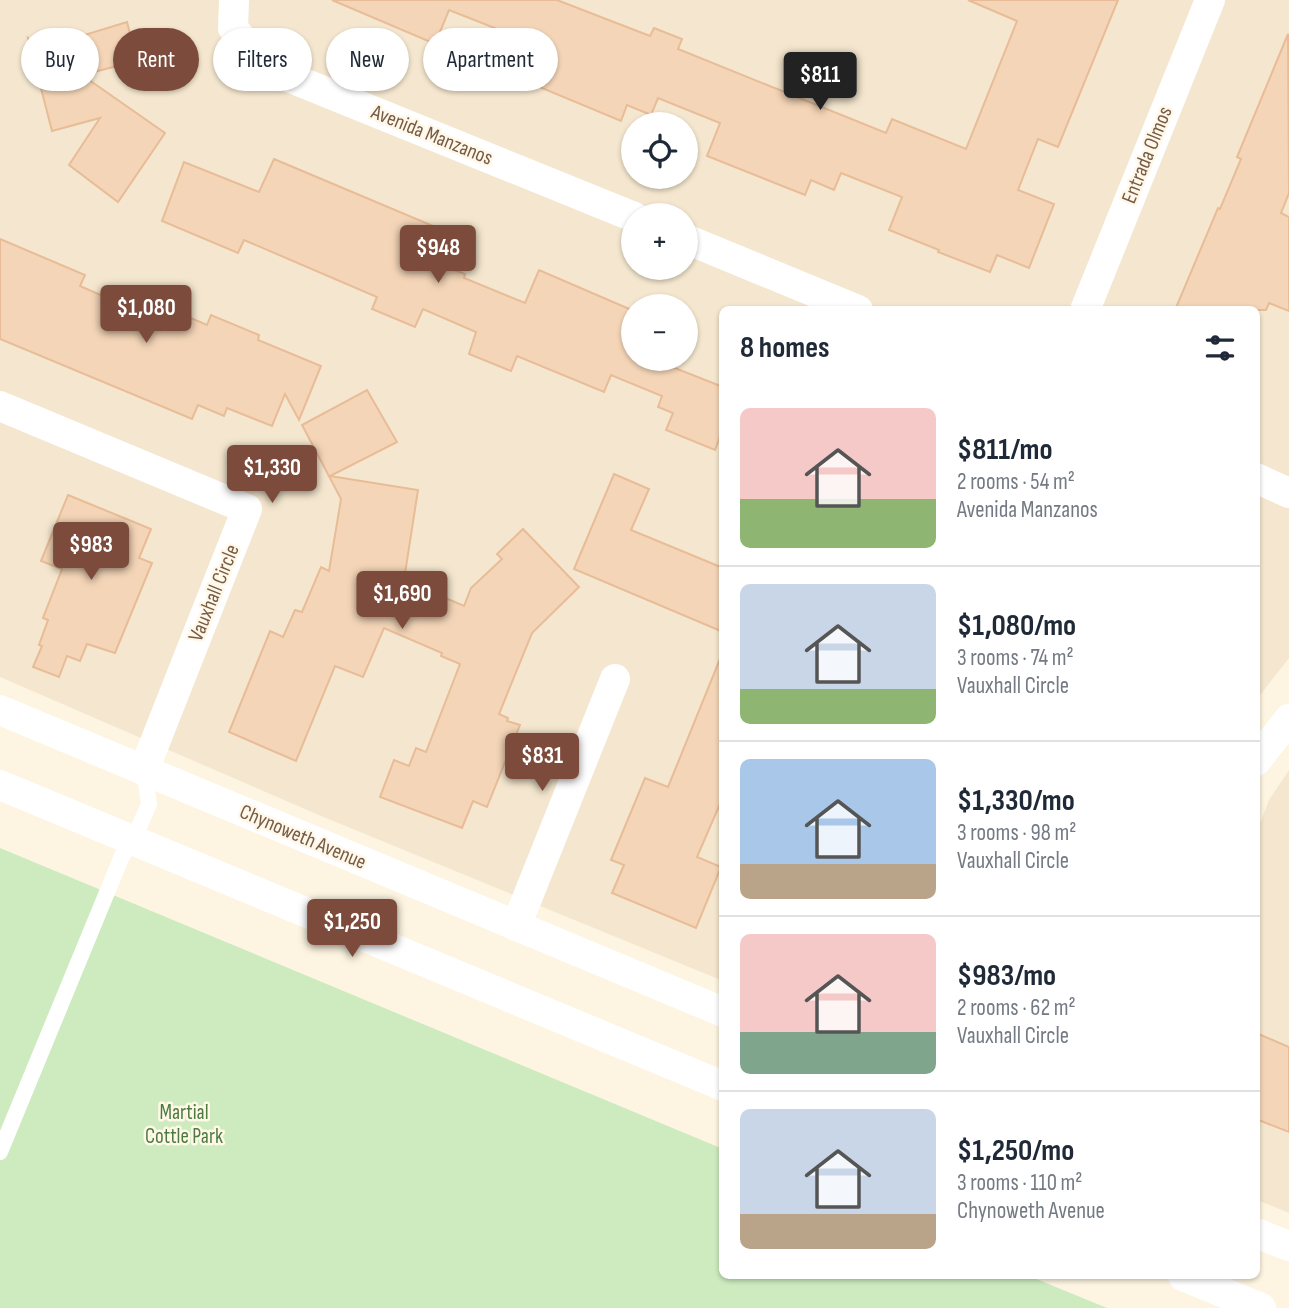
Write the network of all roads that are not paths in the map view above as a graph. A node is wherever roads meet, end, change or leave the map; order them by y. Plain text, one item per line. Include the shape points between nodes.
1 (234, 0) edge
2 (1210, 0) edge
3 (621, 212) edge
4 (698, 244) edge
5 (848, 306) edge
6 (1087, 306) edge
7 (0, 405) edge
8 (1260, 480) edge
9 (1289, 493) edge
10 (615, 679) dead end
11 (0, 710) edge
12 (1289, 719) edge
13 (1260, 756) edge
14 (144, 770) junction
15 (0, 785) edge
16 (132, 841) junction
17 (516, 926) junction
18 (719, 1010) edge
19 (719, 1084) edge
20 (0, 1152) edge
21 (1260, 1235) edge
22 (1289, 1246) edge
23 (1190, 1279) edge
24 (1261, 1308) edge

1 - 3 street, Avenida Manzanos via 233,28 264,67
2 - 6 street, Entrada Olmos
4 - 5 street
7 - 14 street, Vauxhall Circle via 247,509
8 - 9 street
10 - 17 street
11 - 14 street, Chynoweth Avenue
12 - 13 street
14 - 16 lane via 149,804
14 - 17 street, Chynoweth Avenue
15 - 16 street
16 - 19 street
16 - 20 lane
17 - 18 street, Chynoweth Avenue
21 - 22 street
23 - 24 street

